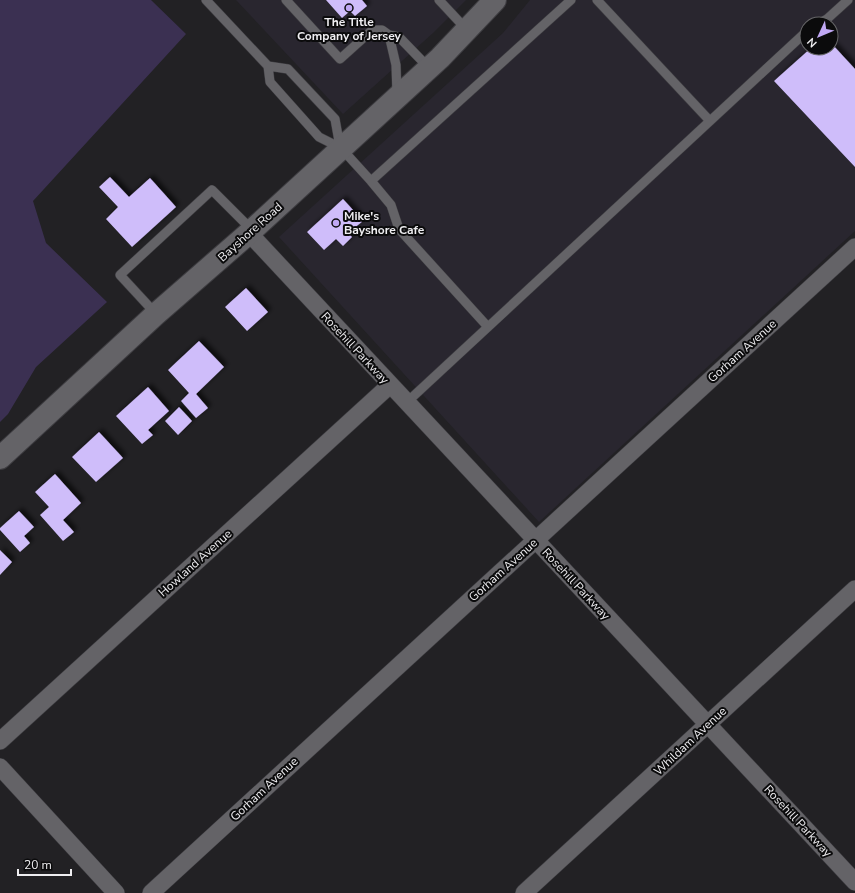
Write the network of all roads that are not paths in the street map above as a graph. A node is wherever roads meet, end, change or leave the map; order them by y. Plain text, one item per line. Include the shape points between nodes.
1 (206, 0) edge
2 (286, 0) edge
3 (439, 0) edge
4 (495, 0) edge
5 (571, 0) edge
6 (597, 0) edge
7 (848, 0) edge
8 (830, 16) edge
9 (467, 30) junction
10 (388, 36) junction
11 (799, 38) edge
12 (268, 66) junction
13 (429, 68) junction
14 (397, 96) junction
15 (710, 121) junction
16 (341, 148) junction
17 (371, 181) junction
18 (251, 232) junction
19 (855, 247) edge
20 (156, 314) junction
21 (488, 327) junction
22 (390, 385) junction
23 (406, 403) junction
24 (0, 458) edge
25 (535, 540) junction
26 (855, 589) edge
27 (708, 724) junction
28 (0, 741) edge
29 (0, 767) edge
30 (855, 882) edge
31 (116, 893) edge
32 (151, 893) edge
33 (524, 893) edge

1 - 12 lane
2 - 10 lane via 340,59 370,32 382,30
3 - 9 lane
4 - 9 main road, Bayshore Road
5 - 17 lane
6 - 15 lane
7 - 8 lane
9 - 13 main road, Bayshore Road
10 - 13 lane via 399,37
10 - 14 lane via 396,65
11 - 15 lane
12 - 16 lane via 270,82 319,137
12 - 16 lane via 288,69 335,119
13 - 14 main road, Bayshore Road
14 - 16 main road, Bayshore Road
15 - 21 lane
16 - 17 lane
16 - 18 main road, Bayshore Road
17 - 21 lane via 391,205 399,230
18 - 20 main road, Bayshore Road
18 - 20 lane via 212,190 120,274
18 - 22 street, Rosehill Parkway
19 - 25 street, Gorham Avenue
20 - 24 main road, Bayshore Road
21 - 23 lane
22 - 23 street, Rosehill Parkway
22 - 28 street, Howland Avenue
23 - 25 street, Rosehill Parkway
25 - 27 street, Rosehill Parkway
25 - 32 street, Gorham Avenue
26 - 27 street, Whildam Avenue
27 - 30 street, Rosehill Parkway
27 - 33 street, Whildam Avenue
29 - 31 street

